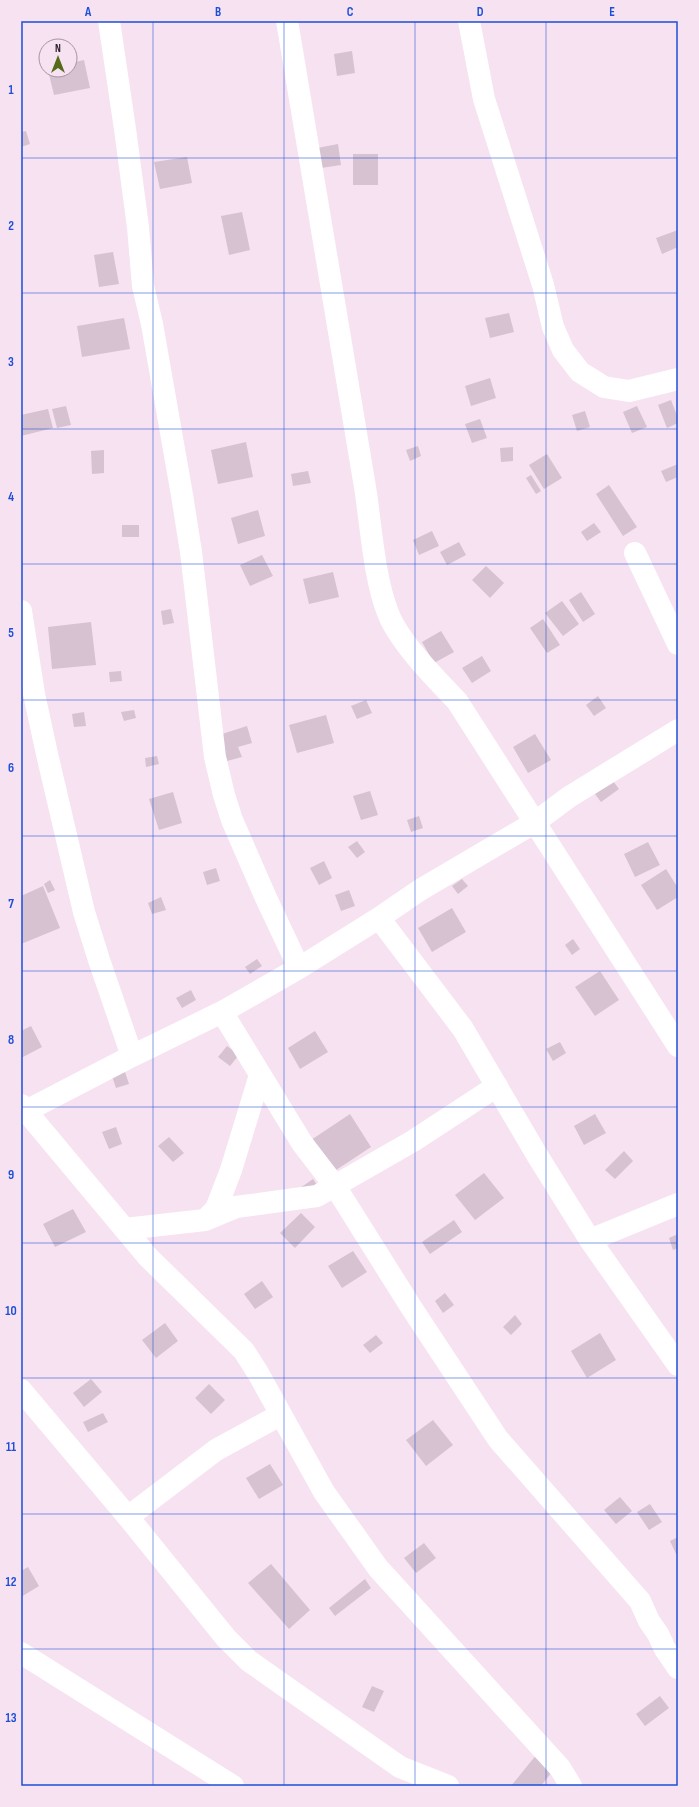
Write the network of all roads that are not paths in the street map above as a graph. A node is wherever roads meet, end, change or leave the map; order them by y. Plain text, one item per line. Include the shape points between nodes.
1 (109, 21) edge
2 (287, 21) edge
3 (469, 21) edge
4 (678, 379) edge
5 (635, 553) dead end
6 (21, 611) edge
7 (678, 644) edge
8 (678, 730) edge
9 (534, 823) junction
10 (379, 918) junction
11 (300, 968) junction
12 (222, 1012) junction
13 (678, 1046) edge
14 (132, 1056) junction
15 (260, 1075) junction
16 (497, 1086) junction
17 (24, 1108) edge
18 (335, 1186) junction
19 (678, 1204) edge
20 (205, 1220) junction
21 (125, 1229) junction
22 (590, 1240) junction
23 (678, 1365) edge
24 (21, 1390) edge
25 (280, 1415) junction
26 (128, 1517) junction
27 (21, 1653) edge
28 (678, 1668) edge
29 (233, 1786) edge
30 (448, 1786) edge
31 (571, 1786) edge

1 - 11 street via 138,228 143,286 191,552 215,756 232,820
2 - 9 street via 383,598 396,630 428,671 457,701
3 - 4 street via 484,99 544,285 553,327 563,350 580,372 604,387 629,391
5 - 7 street
6 - 14 street via 34,694 84,912
8 - 9 street via 569,797
9 - 10 street via 420,890
9 - 13 street
10 - 11 street
10 - 16 street via 463,1029
11 - 12 street
12 - 14 street
12 - 15 street
14 - 17 street
15 - 18 street via 302,1143
15 - 20 street via 231,1170 216,1209
16 - 18 street via 413,1141
16 - 22 street
17 - 21 street
18 - 20 street via 317,1196 236,1207
18 - 28 street via 410,1307 498,1439 640,1601 649,1621
19 - 22 street
20 - 21 street
21 - 25 street via 148,1257 244,1351
22 - 23 street
24 - 26 street
25 - 26 street via 216,1450
25 - 31 street via 324,1492 378,1568 560,1768
26 - 30 street via 226,1638 249,1661 400,1767
27 - 29 street

